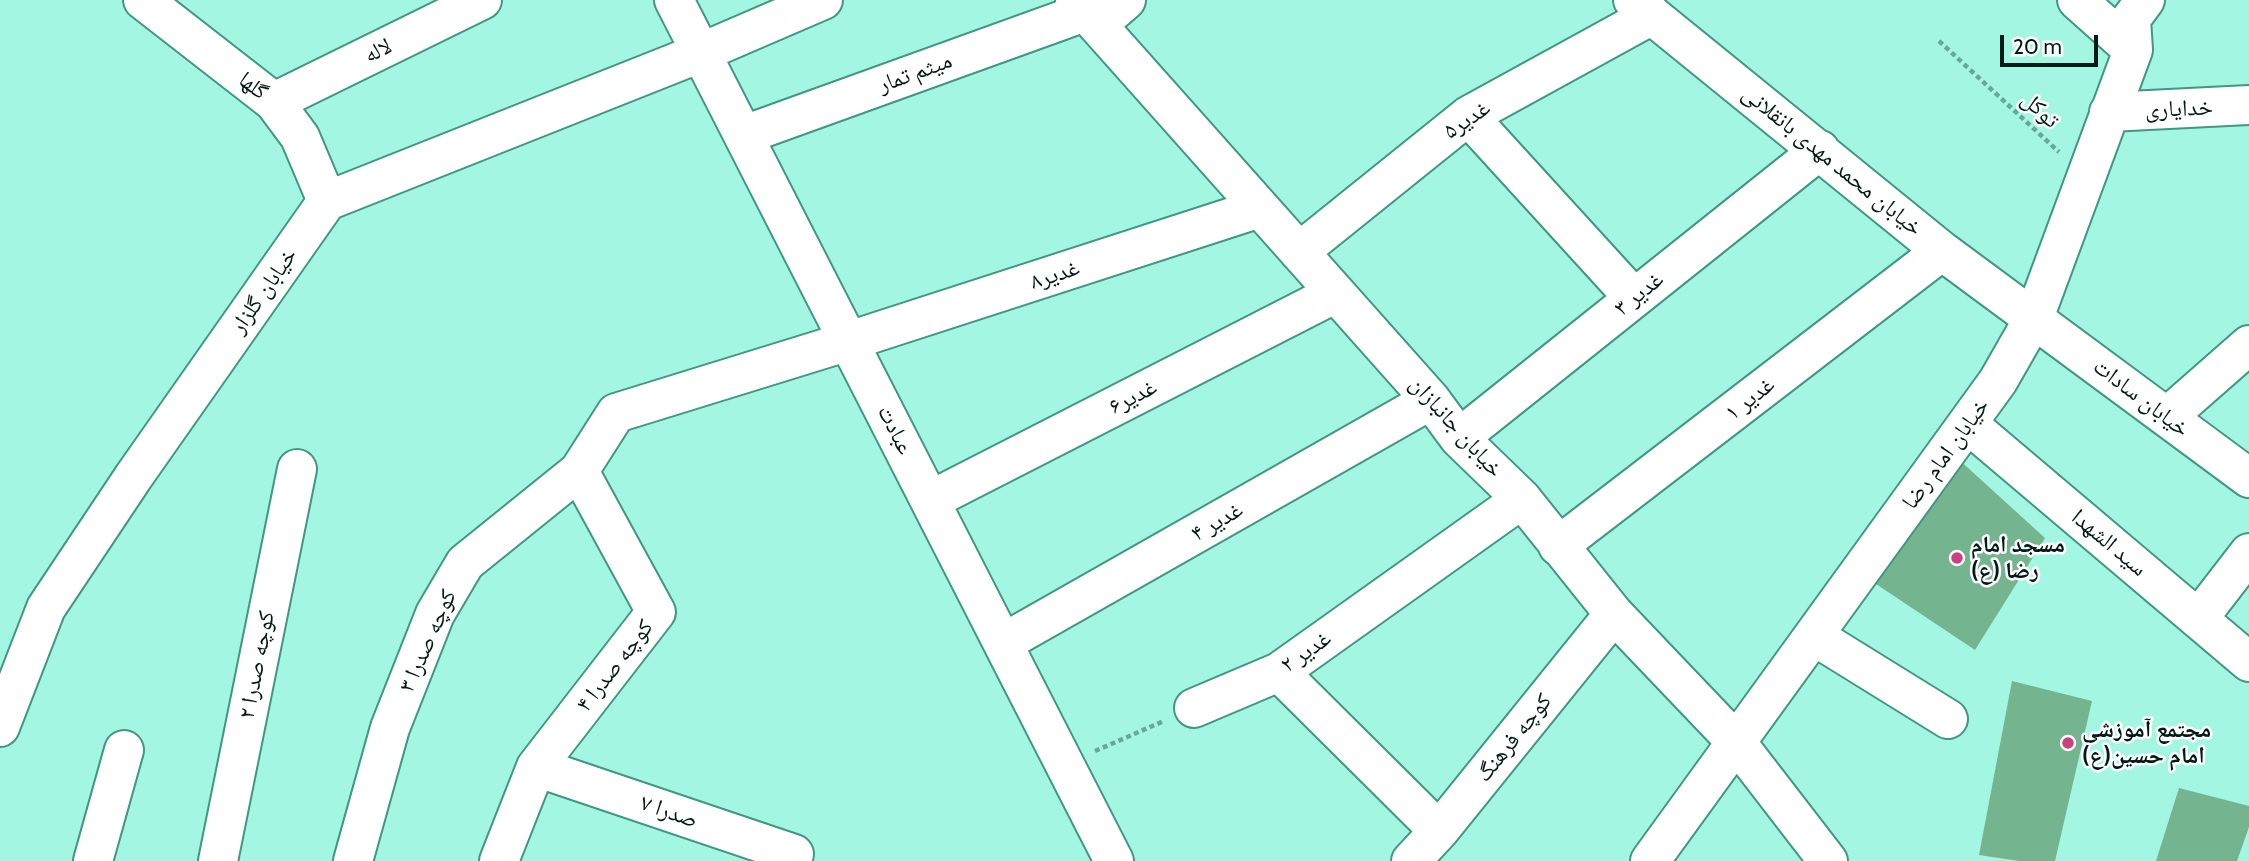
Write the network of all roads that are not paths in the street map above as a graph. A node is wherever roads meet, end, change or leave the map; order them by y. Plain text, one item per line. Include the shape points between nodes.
1 (143, 0) edge
2 (482, 0) edge
3 (674, 0) edge
4 (823, 0) edge
5 (1126, 0) edge
6 (2077, 0) edge
7 (2144, 0) edge
8 (1642, 7) edge
9 (1086, 12) edge
10 (2133, 50) junction
11 (700, 52) junction
12 (274, 102) junction
13 (2249, 105) edge
14 (2109, 112) junction
15 (1468, 116) junction
16 (744, 135) junction
17 (1820, 150) junction
18 (327, 201) junction
19 (1260, 208) junction
20 (1942, 251) junction
21 (1298, 252) junction
22 (1336, 293) junction
23 (1634, 298) junction
24 (2034, 318) junction
25 (849, 341) junction
26 (2249, 345) edge
27 (1431, 400) junction
28 (2167, 417) junction
29 (1968, 425) junction
30 (1459, 438) junction
31 (297, 469) dead end
32 (579, 471) junction
33 (2249, 478) edge
34 (1522, 499) junction
35 (931, 500) junction
36 (1558, 546) junction
37 (2249, 553) edge
38 (1614, 614) junction
39 (2198, 619) junction
40 (1814, 636) junction
41 (1003, 643) junction
42 (2249, 662) edge
43 (1279, 672) junction
44 (1194, 708) road end
45 (1948, 719) dead end
46 (0, 727) edge
47 (1737, 743) junction
48 (124, 750) dead end
49 (537, 767) junction
50 (1439, 831) junction
51 (93, 861) edge
52 (218, 861) edge
53 (353, 861) edge
54 (499, 861) edge
55 (790, 861) edge
56 (1114, 861) edge
57 (1411, 861) edge
58 (1650, 861) edge
59 (1828, 861) edge

1 - 12 street, گلها
2 - 12 street, لاله
3 - 11 street, عبادت
4 - 11 street
5 - 9 street
6 - 10 street
7 - 10 street, خیابان امام رضا via 2131,19
8 - 15 street, غدیر۵
8 - 17 street, خیابان محمد مهدی بانقلانی
9 - 16 street, میثم تمار
9 - 19 street, خیابان جانبازان
10 - 14 street, خیابان امام رضا
11 - 16 street, عبادت
11 - 18 street
12 - 18 street, گلها via 300,136
13 - 14 street, خدایاری
14 - 24 street, خیابان امام رضا
15 - 21 street, غدیر۵
15 - 23 street
16 - 25 street, عبادت
17 - 20 street, خیابان محمد مهدی بانقلانی
17 - 23 street, غدیر ۳
18 - 46 street, خیابان گلزار via 46,608
19 - 21 street, خیابان جانبازان
19 - 25 street, غدیر۸
20 - 24 street, خیابان محمد مهدی بانقلانی
20 - 36 street, غدیر ۱
21 - 22 street, خیابان جانبازان
22 - 27 street, خیابان جانبازان
22 - 35 street, غدیر۶
23 - 30 street, غدیر ۳
24 - 28 street, خیابان سادات
24 - 29 street, خیابان امام رضا
25 - 32 street, غدیر۸ via 616,414
25 - 35 street, عبادت
26 - 28 street
27 - 30 street, خیابان جانبازان
27 - 41 street, غدیر ۴
28 - 33 street, خیابان سادات
29 - 39 street, سید الشهدا
29 - 40 street, خیابان امام رضا
30 - 34 street, خیابان جانبازان
31 - 52 street, کوچه صدرا ۲
32 - 49 street, کوچه صدرا ۴ via 656,612
32 - 53 street, کوچه صدرا ۳ via 465,563 441,604 390,728
34 - 36 street, خیابان جانبازان
34 - 43 street, غدیر ۲
35 - 41 street, عبادت
36 - 38 street, خیابان جانبازان
37 - 39 street
38 - 47 street, خیابان جانبازان
38 - 50 street, کوچه فرهنگ
39 - 42 street, سید الشهدا
40 - 45 street
40 - 47 street, خیابان امام رضا
41 - 56 street, عبادت
43 - 44 street, غدیر ۲
43 - 50 street
47 - 58 street, خیابان امام رضا
47 - 59 street, خیابان جانبازان
48 - 51 street
49 - 54 street, کوچه صدرا ۴
49 - 55 street, صدرا ۷ via 794,854
50 - 57 street, کوچه فرهنگ

